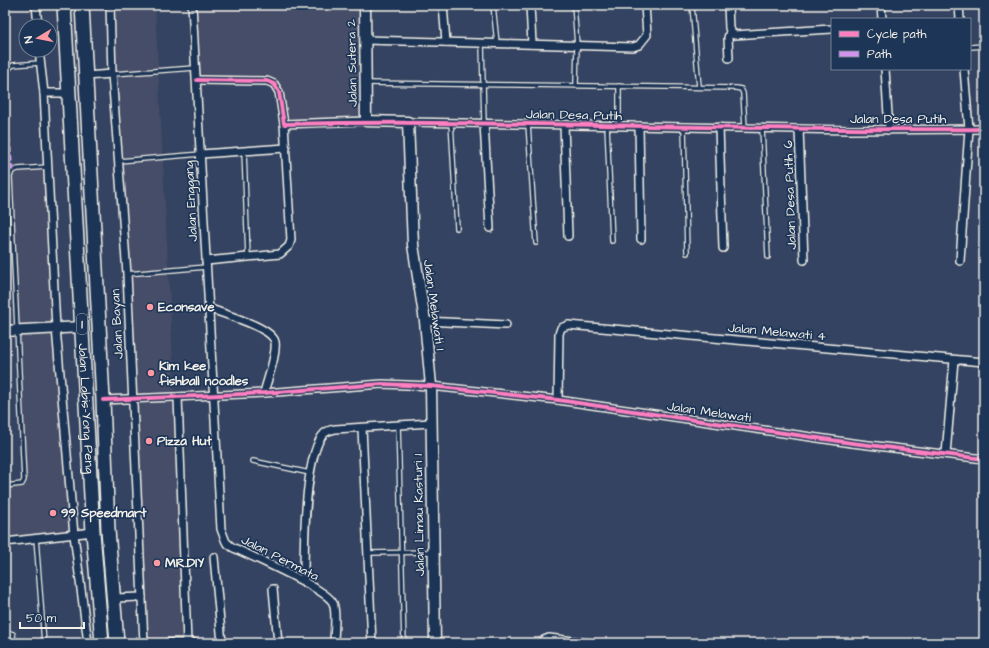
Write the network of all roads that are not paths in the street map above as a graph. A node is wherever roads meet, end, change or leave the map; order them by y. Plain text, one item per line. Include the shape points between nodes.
1 (36, 5) edge
2 (64, 5) edge
3 (82, 5) edge
4 (110, 5) edge
5 (192, 5) edge
6 (365, 5) edge
7 (443, 5) edge
8 (493, 5) edge
9 (530, 5) edge
10 (574, 5) edge
11 (645, 5) edge
12 (692, 5) edge
13 (728, 5) edge
14 (881, 5) edge
15 (959, 5) edge
16 (37, 18) edge
17 (882, 18) edge
18 (960, 18) edge
19 (831, 29) edge
20 (730, 31) junction
21 (365, 40) junction
22 (446, 42) junction
23 (482, 43) junction
24 (497, 43) junction
25 (532, 44) junction
26 (577, 45) junction
27 (984, 46) edge
28 (971, 47) edge
29 (40, 58) edge
30 (730, 58) dead end
31 (40, 63) junction
32 (196, 68) junction
33 (885, 70) edge
34 (964, 70) edge
35 (5, 72) edge
36 (112, 74) junction
37 (86, 76) junction
38 (197, 80) junction
39 (365, 83) junction
40 (483, 84) junction
41 (576, 85) junction
42 (619, 86) junction
43 (699, 87) junction
44 (44, 93) junction
45 (70, 93) junction
46 (366, 121) junction
47 (408, 122) junction
48 (451, 122) junction
49 (484, 123) junction
50 (284, 124) junction
51 (528, 124) junction
52 (564, 124) junction
53 (607, 125) junction
54 (619, 126) junction
55 (639, 126) junction
56 (684, 127) junction
57 (719, 127) junction
58 (745, 128) junction
59 (762, 128) junction
60 (799, 129) junction
61 (969, 129) junction
62 (984, 129) edge
63 (889, 130) junction
64 (286, 148) junction
65 (244, 150) junction
66 (201, 154) junction
67 (119, 161) junction
68 (48, 167) junction
69 (92, 206) junction
70 (76, 209) junction
71 (457, 228) dead end
72 (490, 228) dead end
73 (568, 236) dead end
74 (641, 239) dead end
75 (612, 241) dead end
76 (536, 243) dead end
77 (723, 248) dead end
78 (687, 253) dead end
79 (248, 257) junction
80 (768, 257) dead end
81 (804, 260) dead end
82 (960, 262) dead end
83 (206, 264) junction
84 (127, 274) junction
85 (208, 308) junction
86 (425, 321) junction
87 (506, 325) dead end
88 (82, 327) junction
89 (56, 328) junction
90 (16, 331) junction
91 (5, 332) edge
92 (954, 360) junction
93 (984, 362) edge
94 (431, 386) junction
95 (264, 393) junction
96 (213, 396) junction
97 (178, 397) junction
98 (132, 399) junction
99 (104, 400) junction
100 (558, 400) junction
101 (431, 423) junction
102 (398, 424) junction
103 (362, 428) junction
104 (946, 454) junction
105 (984, 459) edge
106 (252, 460) dead end
107 (310, 473) junction
108 (5, 486) edge
109 (93, 532) junction
110 (74, 535) junction
111 (36, 538) junction
112 (5, 542) edge
113 (402, 552) junction
114 (432, 552) junction
115 (368, 553) junction
116 (214, 557) dead end
117 (304, 581) junction
118 (273, 589) dead end
119 (142, 596) junction
120 (114, 598) junction
121 (5, 632) edge
122 (14, 643) edge
123 (44, 643) edge
124 (88, 643) edge
125 (102, 643) edge
126 (117, 643) edge
127 (144, 643) edge
128 (167, 643) edge
129 (187, 643) edge
130 (194, 643) edge
131 (222, 643) edge
132 (278, 643) edge
133 (334, 643) edge
134 (372, 643) edge
135 (404, 643) edge
136 (435, 643) edge
137 (541, 643) edge
138 (588, 643) edge

1 - 16 street
2 - 45 highway, Jalan Labis-Yong Peng / 1
3 - 37 highway, Jalan Labis-Yong Peng / 1
4 - 36 street, Jalan Bayan
5 - 32 street, Jalan Enggang
6 - 21 street, Jalan Sutera 2
7 - 22 street
8 - 24 lane
9 - 25 street
10 - 26 lane
11 - 26 street via 647,35 639,45
12 - 43 lane
13 - 20 street
14 - 17 street
15 - 18 street
19 - 20 street via 737,35
20 - 30 street
21 - 22 street
21 - 39 street, Jalan Sutera 2
22 - 23 street
23 - 24 street
23 - 40 lane
24 - 25 street
25 - 26 street
26 - 41 lane
27 - 28 lane
29 - 31 street
31 - 35 lane via 13,66
31 - 44 street
32 - 36 lane
32 - 38 street, Jalan Enggang
33 - 63 street
34 - 61 street
36 - 37 street
36 - 67 street, Jalan Bayan
37 - 69 highway, Jalan Labis-Yong Peng / 1
38 - 50 street via 267,81 274,84 279,92
38 - 66 street, Jalan Enggang
39 - 40 lane
39 - 46 street, Jalan Sutera 2
40 - 41 lane
40 - 49 lane
41 - 42 lane
42 - 43 lane
42 - 54 lane
43 - 58 lane via 741,89
44 - 45 street
44 - 68 street
45 - 70 highway, Jalan Labis-Yong Peng / 1
46 - 47 street, Jalan Desa Putih
46 - 50 street, Jalan Desa Putih
47 - 48 street, Jalan Desa Putih
47 - 86 street, Jalan Melawati 1 via 415,264
48 - 49 street, Jalan Desa Putih
48 - 71 lane
49 - 51 street, Jalan Desa Putih
49 - 72 street
50 - 64 street
51 - 52 street, Jalan Desa Putih
51 - 76 lane
52 - 53 street, Jalan Desa Putih
52 - 73 street
53 - 54 street, Jalan Desa Putih
53 - 75 lane
54 - 55 street, Jalan Desa Putih
55 - 56 street, Jalan Desa Putih
55 - 74 street
56 - 57 street, Jalan Desa Putih
56 - 78 lane
57 - 58 street, Jalan Desa Putih
57 - 77 street
58 - 59 street, Jalan Desa Putih
59 - 60 street, Jalan Desa Putih
59 - 80 lane
60 - 63 street, Jalan Desa Putih
60 - 81 street, Jalan Desa Putih 6
61 - 62 street, Jalan Desa Putih
61 - 63 street, Jalan Desa Putih
61 - 82 street
64 - 65 street
64 - 79 street via 291,240 289,246 280,254
65 - 66 street
65 - 79 lane
66 - 67 lane
66 - 83 street, Jalan Enggang
67 - 84 street, Jalan Bayan
68 - 89 street
68 - 90 lane via 18,169 11,174
69 - 70 highway via 86,205
69 - 99 highway, Jalan Labis-Yong Peng / 1
70 - 88 highway, Jalan Labis-Yong Peng / 1
79 - 83 street
83 - 84 lane
83 - 85 street, Jalan Enggang
84 - 98 street, Jalan Bayan
85 - 95 street via 266,330 274,339 275,352
85 - 96 street, Jalan Enggang
86 - 87 street
86 - 94 street, Jalan Melawati 1
88 - 89 street
88 - 109 highway, Jalan Labis-Yong Peng / 1
89 - 90 street
89 - 110 street
90 - 91 street
90 - 108 lane via 24,483
92 - 93 street, Jalan Melawati 4
92 - 100 street, Jalan Melawati 4 via 568,326 561,328 559,334
92 - 104 street
94 - 95 street, Jalan Melawati via 382,384
94 - 100 street, Jalan Melawati
94 - 101 street, Jalan Limau Kasturi 1
95 - 96 street, Jalan Melawati
96 - 97 street, Jalan Melawati
96 - 117 street, Jalan Permata via 219,520 223,536 232,547
97 - 98 street, Jalan Melawati
97 - 129 street
98 - 99 street, Jalan Melawati
98 - 119 street, Jalan Bayan
99 - 120 highway, Jalan Labis-Yong Peng / 1 via 108,530
100 - 104 street, Jalan Melawati via 852,443
101 - 102 street
101 - 114 street, Jalan Limau Kasturi 1
102 - 103 street
102 - 113 lane
103 - 107 street via 331,430 322,435
103 - 115 street
104 - 105 street, Jalan Melawati
106 - 107 lane
107 - 117 street
109 - 110 street
109 - 125 highway, Jalan Labis-Yong Peng / 1
110 - 111 street
110 - 124 street
111 - 112 street
111 - 123 lane
113 - 114 lane
113 - 115 lane
113 - 135 lane
114 - 136 street, Jalan Limau Kasturi 1
115 - 134 street
116 - 131 street
117 - 133 street, Jalan Permata via 332,602
118 - 132 street
119 - 120 street
119 - 127 street, Jalan Bayan
120 - 126 highway, Jalan Labis-Yong Peng / 1
121 - 122 lane via 13,634
128 - 129 street
129 - 130 street
137 - 138 street via 550,638

